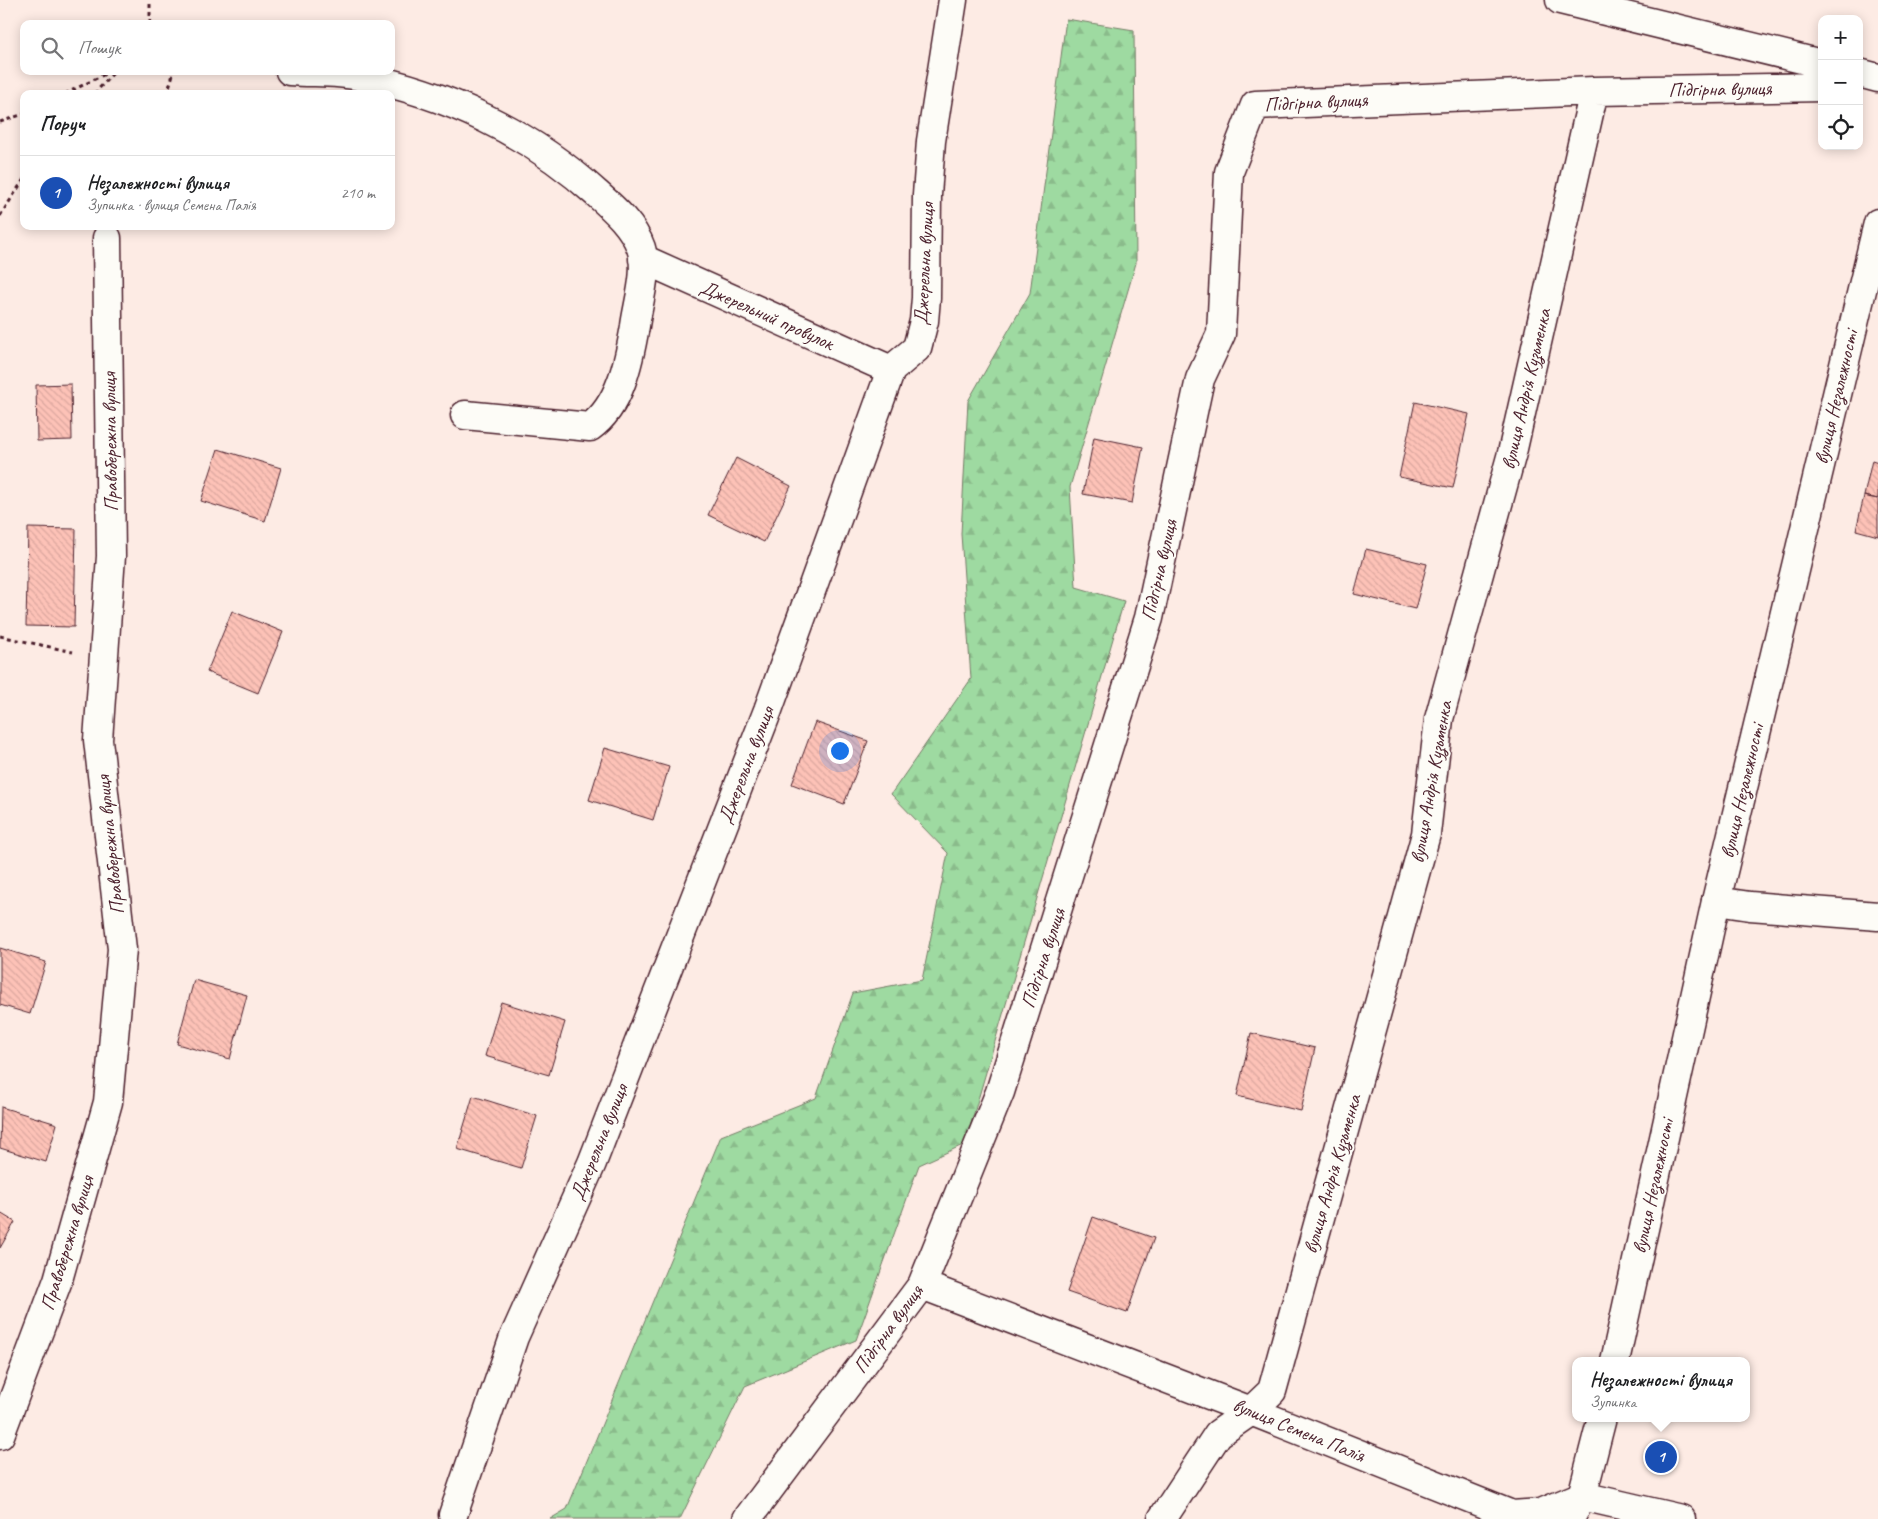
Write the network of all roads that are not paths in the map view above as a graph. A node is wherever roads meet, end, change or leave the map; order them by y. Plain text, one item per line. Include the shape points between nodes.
1 (953, 0) edge
2 (1560, 0) edge
3 (1818, 63) edge
4 (1863, 74) edge
5 (357, 75) edge
6 (1878, 78) edge
7 (1878, 86) edge
8 (1818, 87) edge
9 (1863, 87) edge
10 (1594, 90) junction
11 (1878, 223) edge
12 (107, 238) dead end
13 (643, 259) junction
14 (891, 370) junction
15 (464, 416) dead end
16 (1716, 901) junction
17 (1878, 916) edge
18 (922, 1285) junction
19 (1616, 1357) edge
20 (1251, 1411) junction
21 (1601, 1422) edge
22 (0, 1435) edge
23 (1576, 1508) edge
24 (452, 1515) dead end
25 (747, 1519) edge
26 (1162, 1519) edge
27 (1682, 1519) edge

1 - 14 street, Джерельна вулиця via 930,141 924,321 917,348
2 - 3 street
4 - 6 street
5 - 13 street via 435,97 503,126 567,167 622,217 641,247
7 - 9 street
8 - 10 street, Підгірна вулиця
10 - 18 street, Підгірна вулиця via 1255,105 1228,172 1220,334 1200,379 1149,618 1000,1092
10 - 20 street, вулиця Андрія Кузьменка via 1512,453 1440,719 1426,834 1272,1391
11 - 16 street, вулиця Незалежності
12 - 22 street, Правобережна вулиця via 111,556 98,740 122,949 108,1102 58,1280
13 - 14 street, Джерельний провулок
13 - 15 street via 629,353 613,402 601,419 590,427
14 - 24 street, Джерельна вулиця via 764,720 592,1163 514,1337
16 - 17 street
16 - 19 street, вулиця Незалежності
18 - 20 street, вулиця Семена Палія
18 - 25 street, Підгірна вулиця
20 - 23 street, вулиця Семена Палія via 1512,1515
20 - 26 street, вулиця Андрія Кузьменка via 1218,1434
21 - 23 street
23 - 27 street

